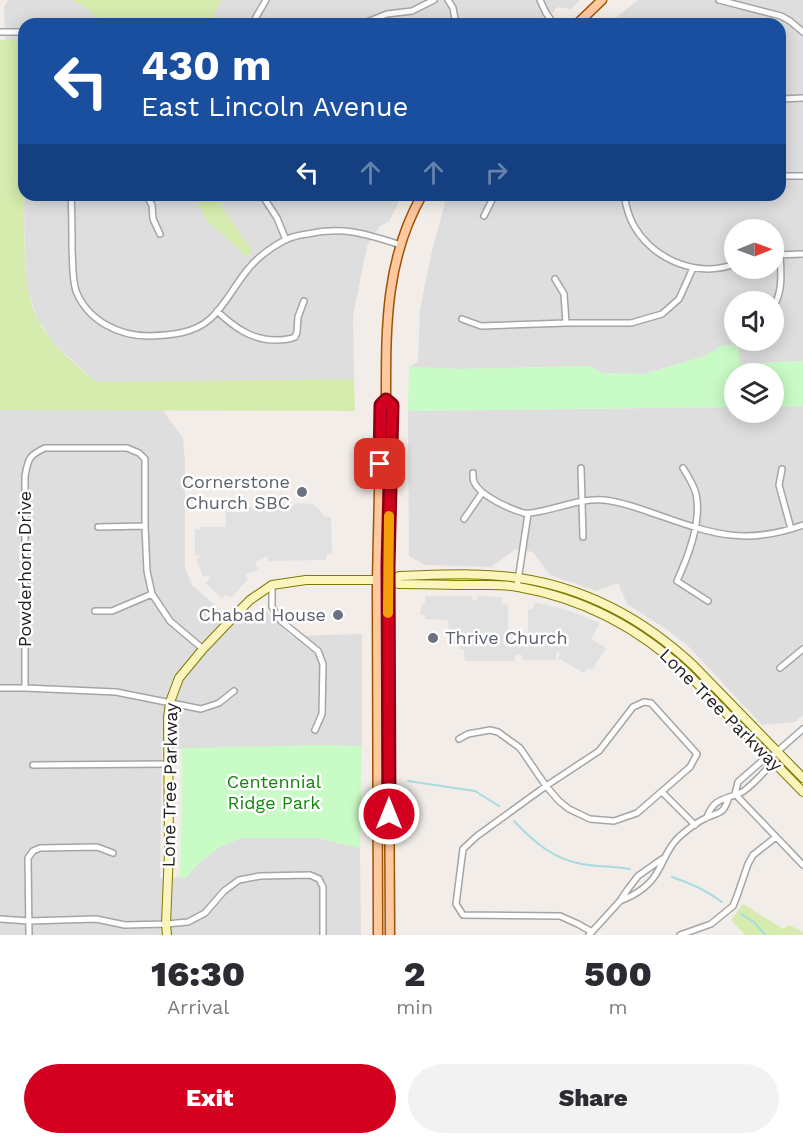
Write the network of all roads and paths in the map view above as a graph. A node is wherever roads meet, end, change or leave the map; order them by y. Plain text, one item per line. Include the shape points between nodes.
1 (266, 0) edge
2 (434, 0) edge
3 (448, 0) edge
4 (540, 0) edge
5 (602, 0) edge
6 (719, 0) edge
7 (256, 18) edge
8 (377, 18) edge
9 (455, 18) edge
10 (550, 18) edge
11 (583, 18) edge
12 (785, 18) edge
13 (786, 19) edge
14 (0, 32) edge
15 (18, 32) edge
16 (803, 32) edge
17 (803, 98) edge
18 (786, 99) edge
19 (786, 176) edge
20 (803, 176) edge
21 (72, 201) edge
22 (150, 201) edge
23 (266, 201) edge
24 (419, 201) edge
25 (492, 201) edge
26 (625, 201) edge
27 (484, 216) dead end
28 (160, 234) dead end
29 (286, 240) junction
30 (401, 245) junction
31 (803, 254) edge
32 (784, 255) edge
33 (724, 267) edge
34 (693, 268) junction
35 (555, 279) dead end
36 (304, 301) dead end
37 (218, 311) junction
38 (462, 319) dead end
39 (566, 323) junction
40 (386, 400) junction
41 (581, 468) dead end
42 (683, 468) dead end
43 (782, 469) dead end
44 (473, 473) dead end
45 (483, 493) junction
46 (581, 501) junction
47 (528, 514) junction
48 (464, 519) dead end
49 (803, 525) edge
50 (145, 526) junction
51 (98, 528) dead end
52 (695, 528) junction
53 (790, 529) junction
54 (583, 537) dead end
55 (518, 577) junction
56 (377, 580) junction
57 (392, 580) junction
58 (272, 585) junction
59 (517, 587) junction
60 (152, 594) junction
61 (708, 601) dead end
62 (94, 611) dead end
63 (203, 649) junction
64 (803, 649) edge
65 (780, 668) dead end
66 (0, 688) edge
67 (26, 688) junction
68 (234, 691) dead end
69 (170, 702) junction
70 (803, 729) edge
71 (315, 730) dead end
72 (459, 739) dead end
73 (778, 751) junction
74 (771, 758) junction
75 (169, 764) junction
76 (33, 765) dead end
77 (803, 778) edge
78 (546, 786) junction
79 (662, 792) junction
80 (803, 792) edge
81 (732, 796) junction
82 (707, 817) junction
83 (695, 825) junction
84 (776, 837) junction
85 (113, 853) dead end
86 (664, 857) junction
87 (803, 865) edge
88 (620, 902) junction
89 (0, 918) edge
90 (29, 921) junction
91 (166, 924) junction
92 (591, 933) edge
93 (29, 935) edge
94 (167, 935) edge
95 (323, 935) edge
96 (378, 935) edge
97 (390, 935) edge
98 (680, 935) edge

1 - 7 street
2 - 8 street via 412,11
3 - 9 street
4 - 10 street
5 - 11 main road
6 - 12 street
13 - 16 street
14 - 15 street
17 - 18 street
19 - 20 street
21 - 37 street via 76,290 89,312 100,321 121,333 178,334 200,326
22 - 28 street
23 - 29 street
24 - 30 main road
25 - 27 street
26 - 34 street via 633,224 645,241 661,255
29 - 30 street via 331,230 359,232
29 - 37 street via 253,263
30 - 40 main road via 388,311
31 - 32 street
33 - 34 street
34 - 39 street via 679,299 662,314 631,323
35 - 39 street via 564,294
36 - 37 street via 297,332 289,340 247,334
38 - 39 street via 481,326
40 - 56 main road via 381,405
40 - 57 main road via 392,405
41 - 46 street
42 - 52 street via 695,490
43 - 53 street via 779,485
44 - 45 street via 474,483
45 - 47 street
45 - 48 street
46 - 47 street
46 - 52 street via 620,503
46 - 54 street
47 - 55 street
49 - 53 street
50 - 51 street
50 - 60 street
50 - 67 street, Powderhorn Drive via 145,459 139,453 127,448 45,448 33,453 25,476
52 - 53 street via 735,537
52 - 61 street via 677,581
55 - 57 street, Lone Tree Parkway via 440,575 399,576
55 - 59 street
55 - 73 street, Lone Tree Parkway via 590,597 650,629 694,666
56 - 57 street, Lone Tree Parkway
56 - 58 street, Lone Tree Parkway via 306,580
56 - 96 main road
57 - 59 street, Lone Tree Parkway via 398,584
57 - 97 main road
58 - 63 street, Lone Tree Parkway via 250,600
58 - 71 street via 272,608 281,621 318,651 323,664 322,714
59 - 74 street, Lone Tree Parkway via 586,606 637,632 675,661
60 - 62 street via 112,611
60 - 63 street via 170,621
63 - 69 street, Lone Tree Parkway via 179,678
64 - 65 street
66 - 67 street
67 - 69 street via 116,692
68 - 69 street via 219,703 201,709
69 - 75 street, Lone Tree Parkway
70 - 73 street
72 - 78 street via 490,730 498,732 520,748
73 - 74 street
73 - 77 street, Lone Tree Parkway
74 - 80 street, Lone Tree Parkway
74 - 81 street via 768,767 748,788
74 - 81 street via 762,760 738,782
75 - 76 street
75 - 91 street, Lone Tree Parkway
78 - 79 street via 569,809 590,819 614,821 637,813
78 - 79 street via 599,751 633,706 644,702 651,703 697,754 690,767
78 - 92 street via 463,849 456,904 463,915 560,916
79 - 83 street
81 - 82 street via 722,811
81 - 82 street via 715,803
81 - 84 street
82 - 83 street
83 - 86 street via 677,839
84 - 87 street
84 - 98 street via 753,855 733,906 711,924
85 - 90 street via 97,846 33,851 28,858
86 - 88 street via 638,876
86 - 88 street via 650,881
88 - 92 street
89 - 90 street
90 - 91 street via 96,919 125,925
90 - 93 street
91 - 94 street, Lone Tree Parkway
91 - 95 street via 188,922 205,913 239,880 310,875 323,886

